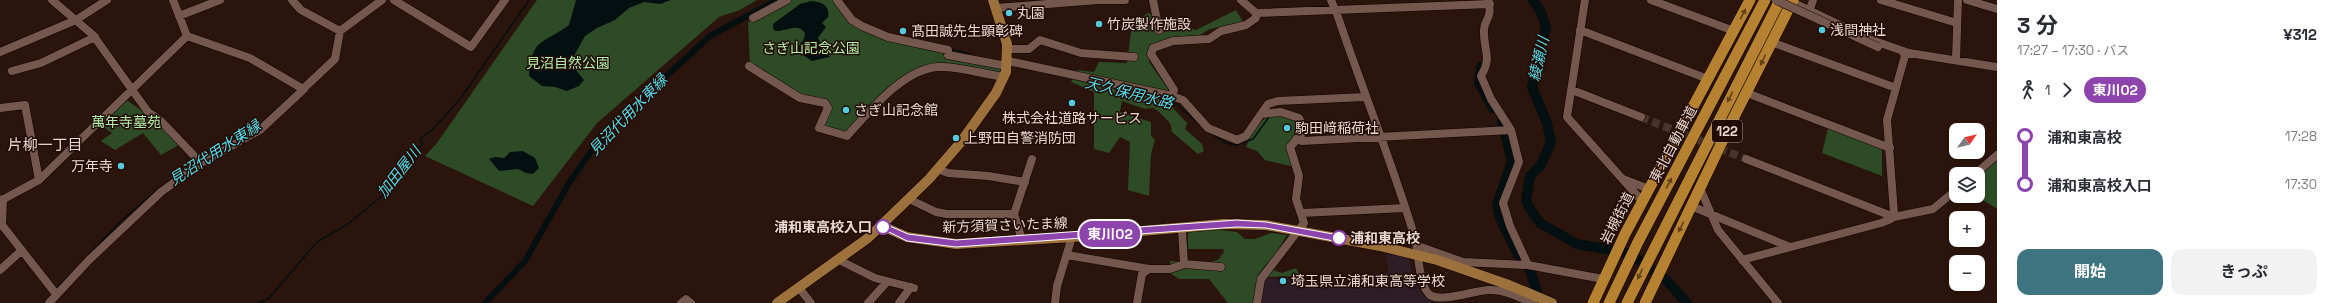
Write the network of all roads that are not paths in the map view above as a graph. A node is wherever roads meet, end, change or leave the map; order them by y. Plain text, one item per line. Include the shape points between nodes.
1 (52, 0) edge
2 (107, 0) edge
3 (173, 0) edge
4 (220, 0) edge
5 (292, 0) edge
6 (382, 0) edge
7 (394, 0) edge
8 (505, 0) edge
9 (787, 0) edge
10 (837, 0) edge
11 (1107, 0) edge
12 (1125, 0) edge
13 (1153, 0) edge
14 (1241, 0) edge
15 (1331, 0) edge
16 (1585, 0) edge
17 (1651, 0) edge
18 (1750, 0) edge
19 (1765, 0) edge
20 (1776, 0) edge
21 (1780, 0) edge
22 (1814, 0) edge
23 (1881, 0) edge
24 (1958, 0) edge
25 (1967, 0) edge
26 (1793, 1) edge
27 (1489, 2) edge
28 (994, 4) edge
29 (1810, 9) junction
30 (1997, 9) edge
31 (1335, 11) junction
32 (1256, 13) junction
33 (179, 16) junction
34 (753, 18) dead end
35 (76, 20) junction
36 (1957, 23) junction
37 (1160, 30) dead end
38 (1580, 30) junction
39 (1734, 30) junction
40 (340, 31) junction
41 (187, 36) junction
42 (95, 37) junction
43 (1771, 42) junction
44 (1008, 49) junction
45 (0, 52) edge
46 (1906, 52) junction
47 (1134, 57) dead end
48 (1956, 60) junction
49 (1008, 64) junction
50 (749, 66) dead end
51 (1997, 67) edge
52 (12, 71) dead end
53 (1004, 77) junction
54 (1708, 78) junction
55 (132, 88) junction
56 (1896, 88) junction
57 (304, 89) dead end
58 (1572, 90) junction
59 (1747, 93) junction
60 (1172, 96) junction
61 (1365, 97) junction
62 (0, 108) edge
63 (1261, 114) junction
64 (1641, 117) tunnel mouth
65 (1508, 130) junction
66 (1379, 136) junction
67 (1296, 139) junction
68 (1890, 148) junction
69 (1997, 155) edge
70 (1032, 159) dead end
71 (1746, 159) tunnel mouth
72 (201, 163) junction
73 (1982, 167) edge
74 (938, 169) junction
75 (1620, 177) junction
76 (39, 180) junction
77 (1025, 182) junction
78 (1700, 188) junction
79 (1649, 189) junction
80 (1949, 196) edge
81 (909, 199) junction
82 (2, 200) edge
83 (1643, 202) junction
84 (1691, 206) junction
85 (1405, 208) junction
86 (1302, 213) junction
87 (1014, 214) junction
88 (1709, 214) junction
89 (1894, 217) junction
90 (882, 226) junction
91 (1182, 228) junction
92 (1299, 231) junction
93 (1072, 237) junction
94 (1022, 240) junction
95 (1790, 247) junction
96 (21, 251) junction
97 (1419, 251) junction
98 (1067, 255) junction
99 (839, 260) junction
100 (1742, 260) junction
101 (1184, 264) junction
102 (1528, 265) junction
103 (1221, 267) dead end
104 (1149, 269) junction
105 (0, 270) edge
106 (1605, 275) junction
107 (886, 283) junction
108 (799, 288) junction
109 (56, 294) junction
110 (1628, 300) edge
111 (1436, 301) edge
112 (49, 303) edge
113 (681, 303) edge
114 (691, 303) edge
115 (777, 303) edge
116 (811, 303) edge
117 (868, 303) edge
118 (900, 303) edge
119 (1055, 303) edge
120 (1137, 303) edge
121 (1257, 303) edge
122 (1533, 303) edge
123 (1552, 303) edge
124 (1593, 303) edge
125 (1609, 303) edge
126 (1645, 303) edge
127 (1778, 303) edge

1 - 35 street
2 - 35 street
3 - 33 street
4 - 33 street
5 - 40 street via 301,10
6 - 40 street
7 - 8 street via 471,47
9 - 34 street
10 - 49 street via 852,20 888,37 948,50 948,55
11 - 12 street
11 - 28 street
13 - 37 street
14 - 32 street
15 - 31 street
16 - 38 street
17 - 39 street
39 -> 18 highway, 岩槻街道
125 -> 19 highway, 東北自動車道 via 1638,242
20 - 46 street, bridge via 1878,48
21 -> 110 highway, 東北自動車道
22 - 29 street
23 - 36 street
24 - 36 street
25 - 30 street
26 - 29 street
26 - 43 highway, 122
27 - 31 street
27 - 65 street via 1491,13 1484,29 1488,64 1481,76
28 - 44 main road
29 - 46 street via 1869,38
31 - 32 street
31 - 61 street
32 - 60 street via 1256,18 1252,22 1215,31 1209,39 1178,41 1153,48 1152,54 1174,90
33 - 41 street
35 - 42 street
35 - 45 street
36 - 48 street
38 - 54 street
38 - 58 street
39 - 54 highway, 岩槻街道
40 - 41 street via 335,59 303,89 250,58
41 - 55 street
42 - 52 street via 41,63
42 - 55 street
43 - 56 street
43 -> 59 highway, 122
44 - 47 street via 1029,49 1040,40 1081,53
44 - 49 main road
46 - 48 street
46 - 56 street
48 - 51 street
49 - 53 main road
49 - 60 street
50 - 53 street via 800,98 824,103 828,108 819,128 847,136 892,88 920,73 937,67
53 - 74 main road via 962,142
54 - 79 highway, 岩槻街道
55 - 72 street via 148,112 159,119
55 - 76 street
56 - 68 street via 1887,120
57 - 72 street via 260,130
58 - 64 street
58 - 75 street via 1567,117
59 - 68 street
59 - 78 highway, 122
60 - 63 street via 1183,100 1208,128 1237,140 1246,136
61 - 63 street via 1278,101 1268,104
61 - 66 street
62 - 76 street via 25,105
63 - 67 street via 1279,111 1290,113 1300,119 1305,130
65 - 66 street
65 - 102 street via 1519,162 1502,203
66 - 67 street via 1302,141
66 - 85 street
67 - 86 street via 1290,147 1299,176 1296,199
68 - 89 street
69 - 73 street
70 - 77 street
71 - 89 street
72 - 109 street via 162,192 126,224
74 - 77 street via 948,173
74 - 81 main road
75 - 79 street
75 - 83 street
76 - 82 street
77 - 87 street
78 - 84 highway, 122
78 - 88 street via 1705,196
79 - 83 highway, 岩槻街道
80 - 89 street via 1933,209
81 - 87 street via 936,212 947,214
81 - 90 main road
82 - 96 street via 2,226
83 - 106 highway, 岩槻街道
84 - 88 street
84 -> 126 highway, 122
85 - 86 street
85 - 97 street
86 - 92 street via 1304,223
87 - 94 street
88 - 95 street
88 - 100 street via 1718,230
89 - 95 street via 1881,223
90 - 94 main road, 新方須賀さいたま線 via 907,237 939,243
90 - 99 main road
91 - 92 main road, 新方須賀さいたま線 via 1237,224 1266,225
91 - 93 main road, 新方須賀さいたま線
91 - 101 street
92 - 97 main road, 新方須賀さいたま線
92 - 121 street via 1261,279
93 - 94 main road, 新方須賀さいたま線
93 - 98 street
95 - 100 street
96 - 105 street
96 - 109 street
97 - 102 street via 1463,262
97 - 111 street via 1424,289
97 - 123 main road, 新方須賀さいたま線
98 - 104 street
98 - 119 street via 1057,286
99 - 107 street
99 - 108 main road
100 - 127 street
101 - 103 street
101 - 104 street via 1170,269
102 - 106 street
104 - 120 street via 1142,274
106 - 124 highway, 岩槻街道
107 - 117 street
107 - 118 street via 913,288
108 - 115 main road
108 - 116 street
109 - 112 street
111 - 122 street via 1490,290 1508,293
113 - 114 street via 686,299

